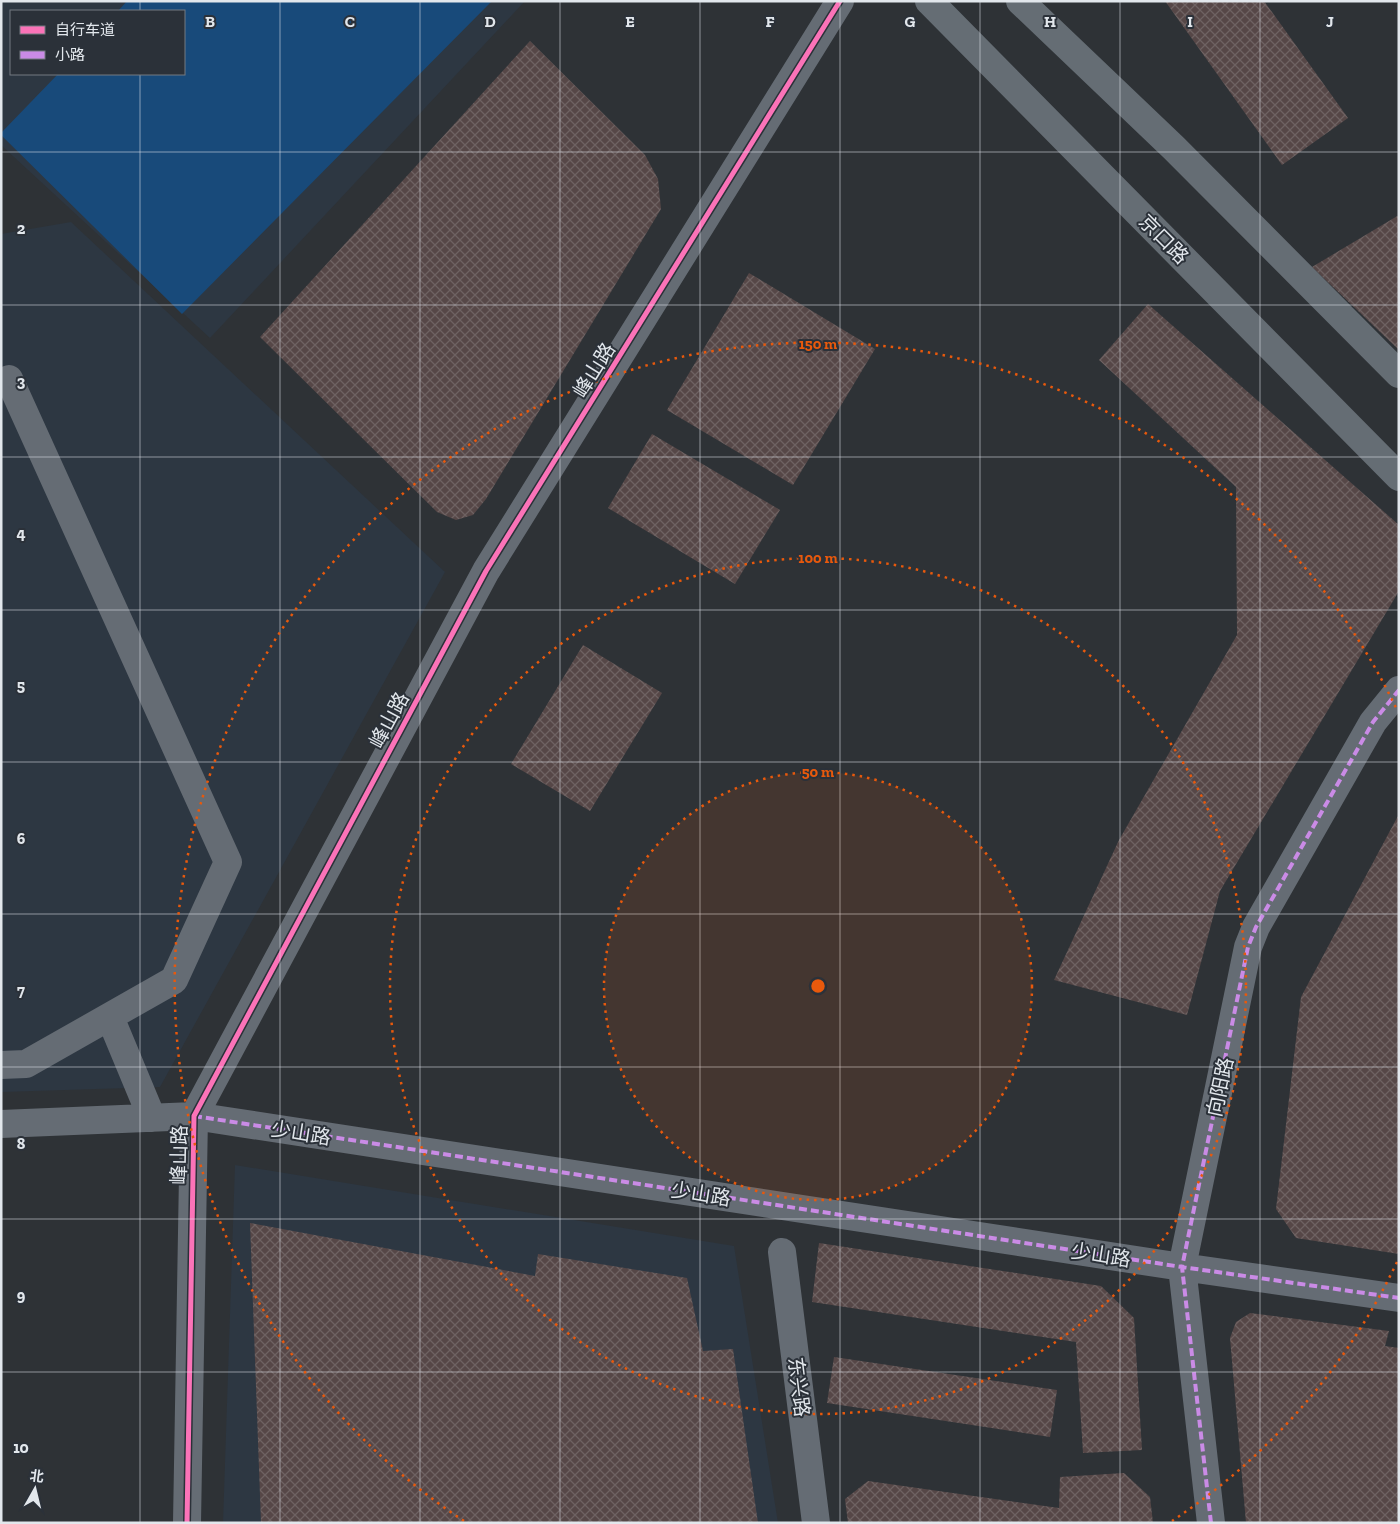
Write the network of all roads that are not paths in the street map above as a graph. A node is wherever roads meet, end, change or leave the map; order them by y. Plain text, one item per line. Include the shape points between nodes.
1 (840, 1) edge
2 (929, 1) edge
3 (1020, 1) edge
4 (1399, 374) edge
5 (1, 383) edge
6 (1399, 477) edge
7 (1399, 690) edge
8 (110, 1017) junction
9 (1, 1065) edge
10 (194, 1116) junction
11 (152, 1118) junction
12 (1, 1124) edge
13 (782, 1252) dead end
14 (1182, 1267) junction
15 (1399, 1298) edge
16 (187, 1523) edge
17 (816, 1523) edge
18 (1211, 1523) edge

1 - 10 street, 峰山路 via 486,571
2 - 6 main road, 京口路
3 - 4 main road via 1174,148
5 - 8 street via 10,379 228,862 174,980
7 - 14 street, 向阳路 via 1373,722 1248,947
8 - 9 street via 26,1064
8 - 11 street
10 - 11 street, 少山路
10 - 14 street, 少山路
10 - 16 street, 峰山路
11 - 12 street, 少山路
13 - 17 street, 东兴路
14 - 15 street, 少山路
14 - 18 street, 向阳路

